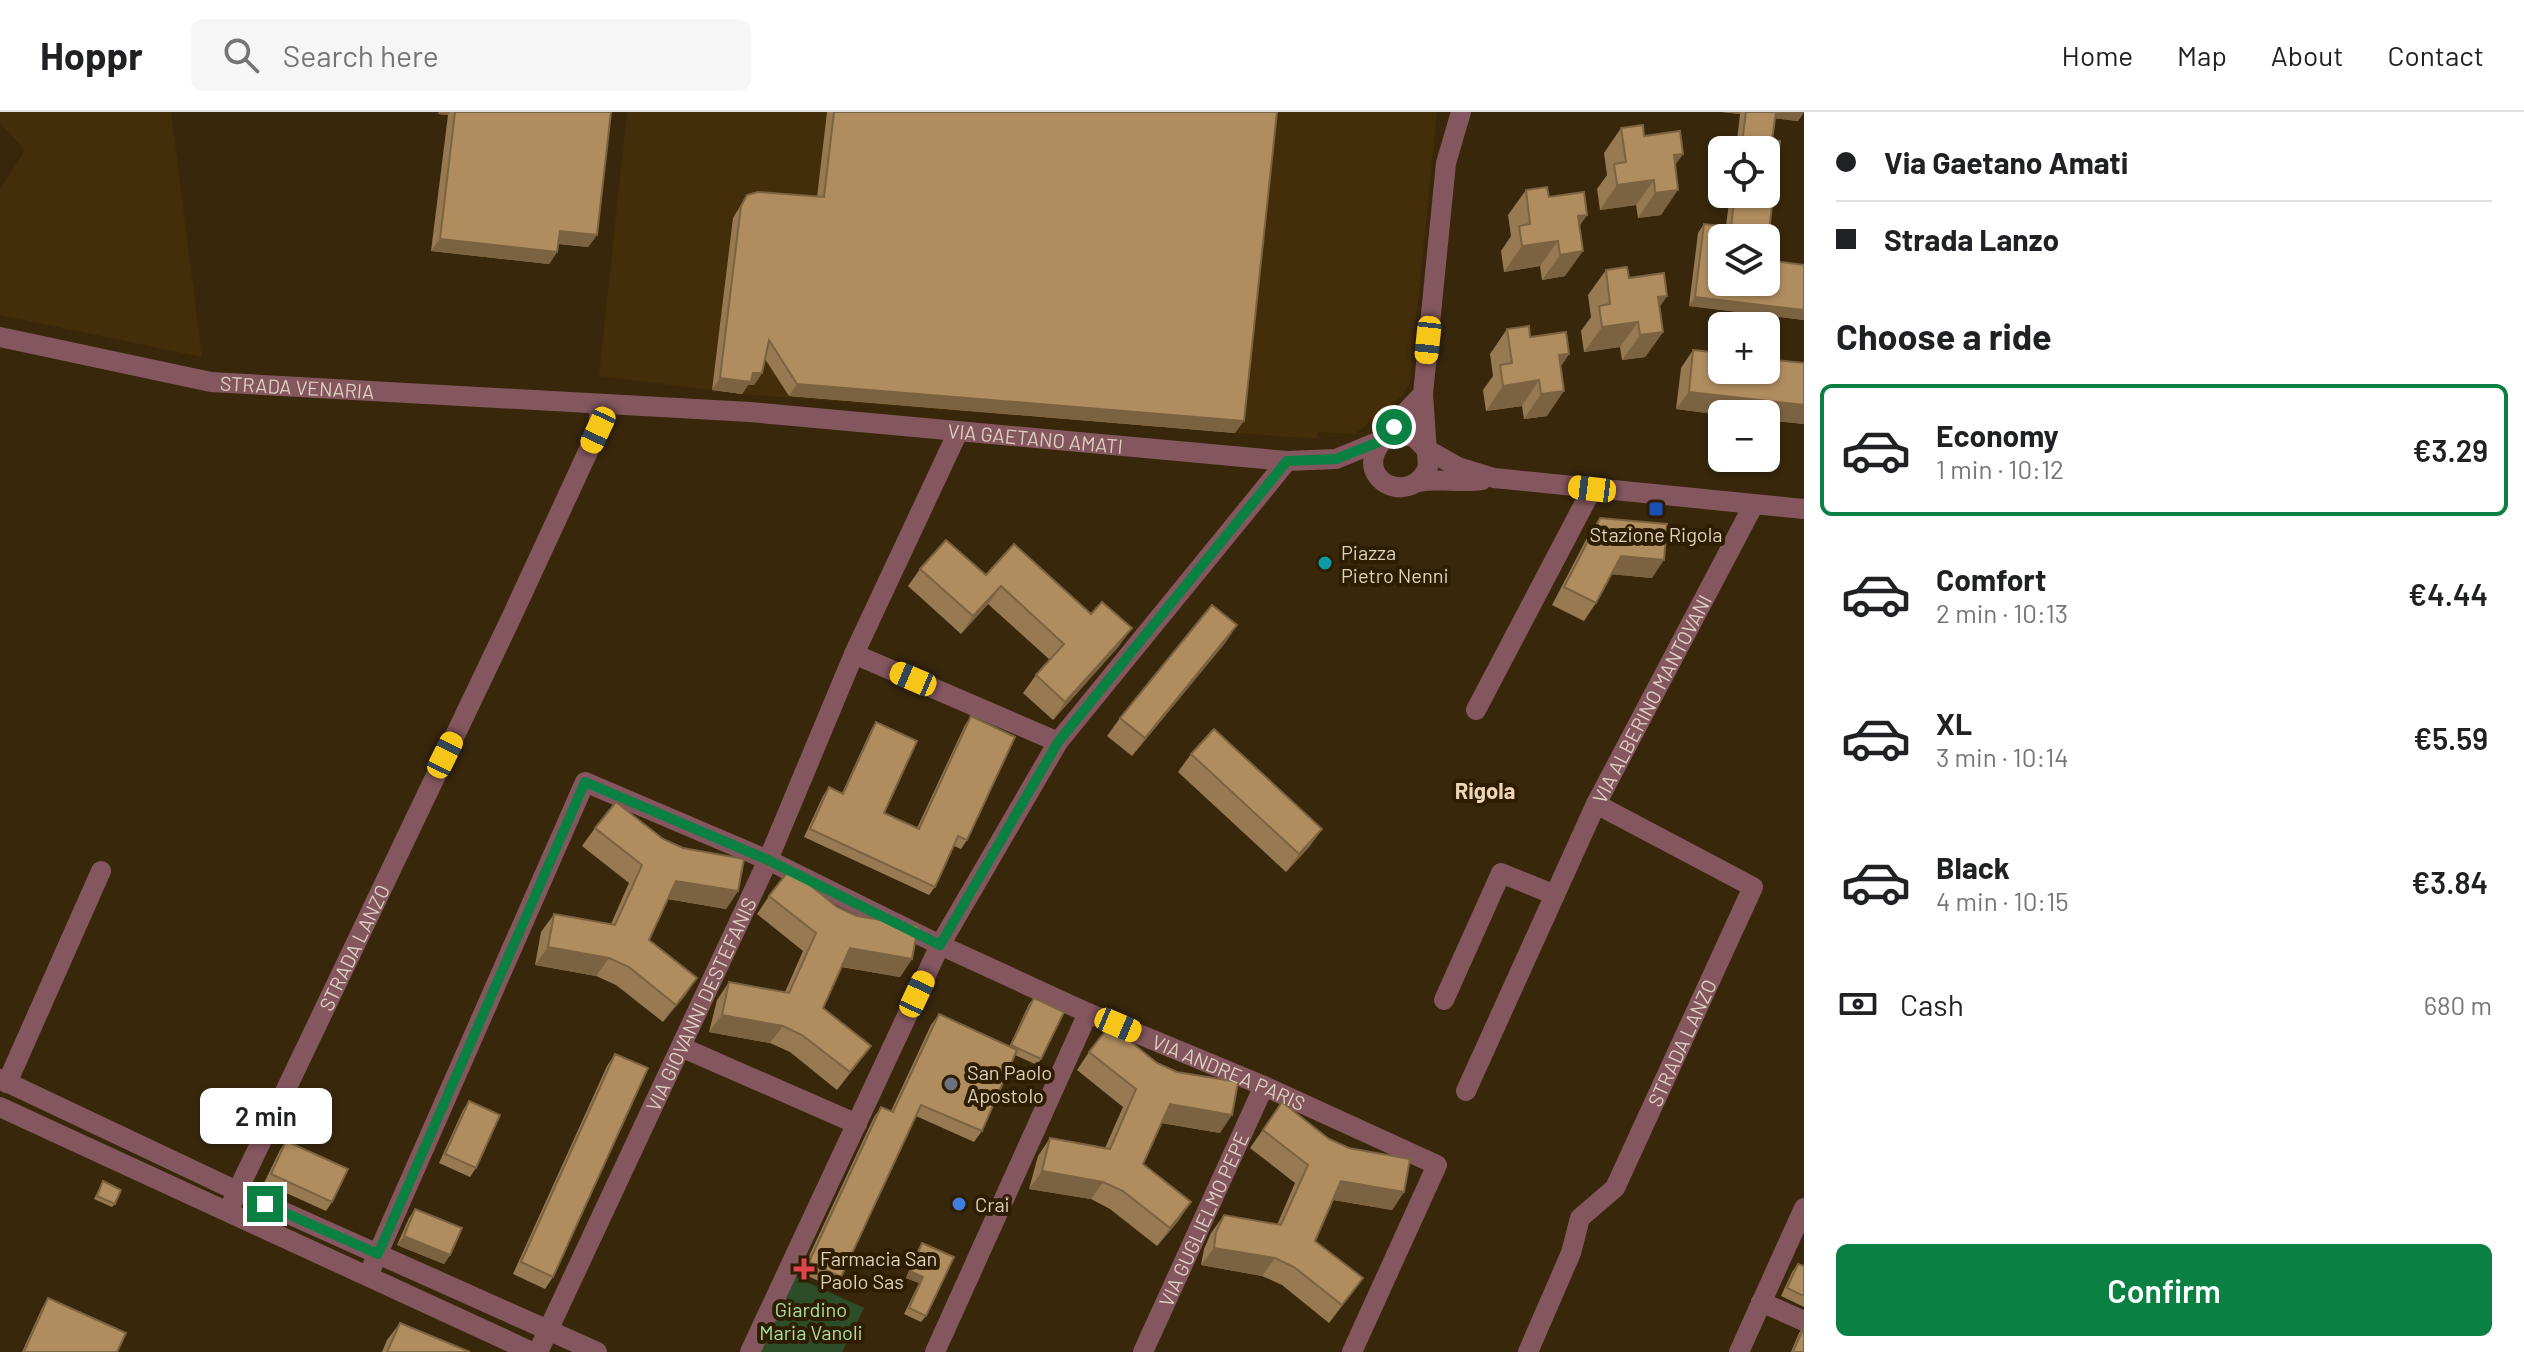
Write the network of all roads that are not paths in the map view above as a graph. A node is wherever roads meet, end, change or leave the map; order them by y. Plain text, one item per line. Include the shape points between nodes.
1 (1461, 112) edge
2 (0, 337) edge
3 (1423, 394) junction
4 (600, 404) junction
5 (736, 412) joint
6 (958, 432) junction
7 (1384, 440) junction
8 (1426, 449) junction
9 (1336, 459) junction
10 (1287, 461) junction
11 (1377, 473) junction
12 (1494, 478) junction
13 (1418, 482) junction
14 (1592, 489) junction
15 (1754, 504) junction
16 (1804, 509) edge
17 (854, 654) junction
18 (1476, 710) dead end
19 (1058, 742) junction
20 (1596, 804) junction
21 (768, 860) junction
22 (101, 871) dead end
23 (1555, 895) junction
24 (940, 945) junction
25 (1444, 1000) dead end
26 (1088, 1013) junction
27 (681, 1047) junction
28 (4, 1081) edge
29 (1264, 1086) junction
30 (1466, 1091) dead end
31 (0, 1107) edge
32 (857, 1124) junction
33 (237, 1191) junction
34 (1804, 1208) edge
35 (228, 1211) junction
36 (378, 1254) junction
37 (368, 1276) junction
38 (1761, 1302) junction
39 (1804, 1321) edge
40 (548, 1331) junction
41 (535, 1352) edge
42 (597, 1352) edge
43 (750, 1352) edge
44 (935, 1352) edge
45 (1143, 1352) edge
46 (1352, 1352) edge
47 (1528, 1352) edge
48 (1739, 1352) edge

1 - 3 street via 1446,163
2 - 4 street, STRADA VENARIA via 211,382
3 - 7 street, VIA GAETANO AMATI
3 - 8 street
4 - 5 street, STRADA VENARIA
4 - 33 street, STRADA LANZO via 598,430
5 - 6 street, VIA GAETANO AMATI
6 - 10 street, VIA GAETANO AMATI
6 - 17 street, VIA GIOVANNI DESTEFANIS
7 - 8 street via 1406,434
7 - 9 street, VIA GAETANO AMATI
7 - 11 street via 1374,458
8 - 12 street via 1458,467
8 - 13 street via 1428,467
9 - 10 street, VIA GAETANO AMATI
9 - 11 street, VIA GAETANO AMATI
10 - 19 street
11 - 13 street via 1392,487
12 - 13 street
12 - 14 street
14 - 15 street
14 - 18 street
15 - 16 street
15 - 20 street, VIA ALBERINO MANTOVANI
17 - 19 street
17 - 21 street, VIA GIOVANNI DESTEFANIS
19 - 24 street
20 - 23 street, VIA ALBERINO MANTOVANI
20 - 47 street, STRADA LANZO via 1753,887 1615,1188 1580,1218 1571,1253
21 - 24 street, VIA ANDREA PARIS
21 - 27 street, VIA GIOVANNI DESTEFANIS
21 - 36 street, VIA ANDREA PARIS via 585,782
22 - 28 street
23 - 25 street via 1501,873
23 - 30 street, VIA ALBERINO MANTOVANI
24 - 26 street, VIA ANDREA PARIS
24 - 32 street
26 - 29 street, VIA ANDREA PARIS
26 - 44 street
27 - 32 street
27 - 40 street, VIA GIOVANNI DESTEFANIS
28 - 33 street
29 - 45 street, VIA GUGLIELMO PEPE
29 - 46 street, VIA ANDREA PARIS via 1437,1165
31 - 35 street
32 - 43 street
33 - 35 street, STRADA LANZO
33 - 36 street
34 - 38 street
35 - 37 street
36 - 37 street
36 - 40 street
37 - 41 street
38 - 39 street
38 - 48 street
40 - 41 street, VIA GIOVANNI DESTEFANIS
40 - 42 street

